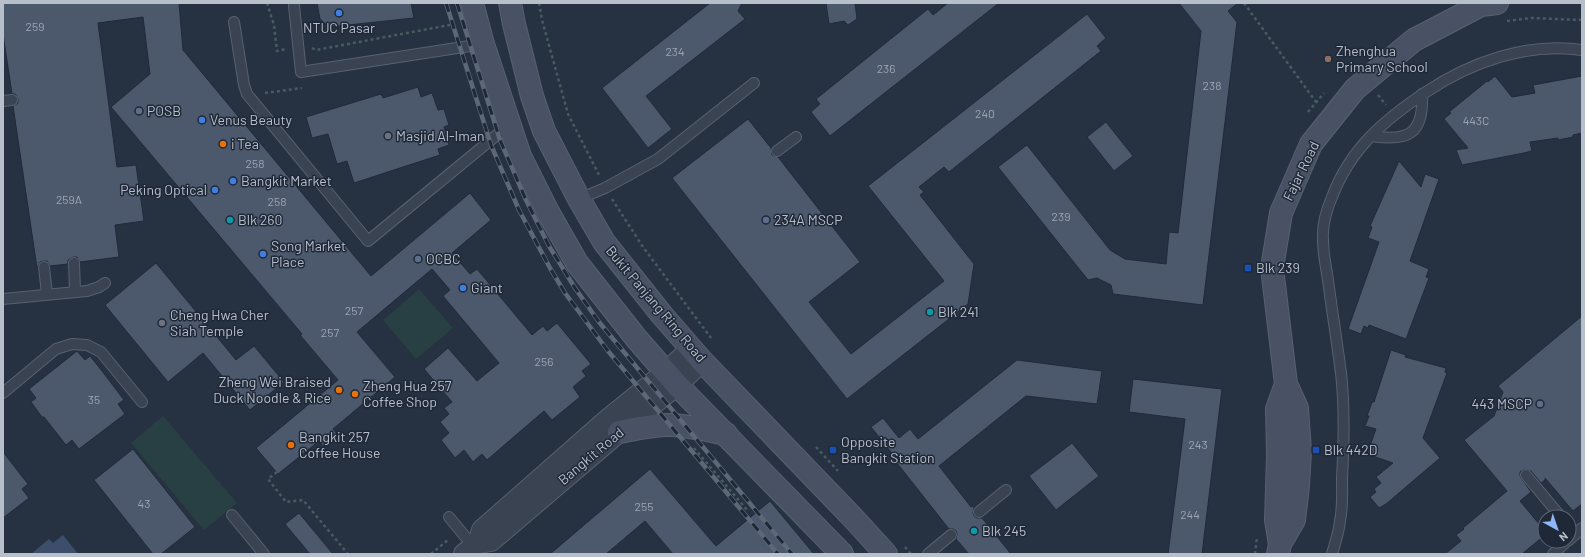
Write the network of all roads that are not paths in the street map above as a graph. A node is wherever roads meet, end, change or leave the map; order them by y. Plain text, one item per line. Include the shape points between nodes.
1 (472, 3) edge
2 (510, 3) edge
3 (1497, 3) edge
4 (294, 6) dead end
5 (234, 22) dead end
6 (482, 44) junction
7 (1582, 50) edge
8 (754, 84) dead end
9 (1422, 94) junction
10 (509, 125) junction
11 (1372, 136) junction
12 (796, 137) dead end
13 (777, 152) dead end
14 (579, 199) junction
15 (74, 263) dead end
16 (44, 267) dead end
17 (105, 282) dead end
18 (76, 292) junction
19 (47, 294) junction
20 (3, 299) edge
21 (697, 355) junction
22 (672, 378) junction
23 (3, 393) edge
24 (142, 402) dead end
25 (619, 432) junction
26 (726, 434) junction
27 (1526, 475) dead end
28 (1006, 490) dead end
29 (1554, 509) edge
30 (979, 512) dead end
31 (232, 515) dead end
32 (449, 517) dead end
33 (951, 535) dead end
34 (893, 548) edge
35 (472, 549) edge
36 (1279, 549) edge
37 (264, 554) edge
38 (842, 554) edge
39 (928, 554) edge
40 (1332, 554) edge

1 - 6 main road
2 - 14 main road, Bukit Panjang Ring Road via 532,96 544,131
3 - 36 main road, Fajar Road via 1480,5 1414,40 1355,89 1311,144 1281,214 1272,268 1286,384 1277,409 1276,520
4 - 6 lane via 301,72
5 - 10 lane via 247,94 368,240
6 - 10 main road
7 - 9 lane via 1554,48 1498,57 1459,72
8 - 14 lane via 658,159 606,188
9 - 11 lane
9 - 11 lane via 1420,123 1413,131 1396,138
10 - 22 main road via 520,156 577,263 636,338
11 - 40 lane via 1352,158 1339,179 1326,213 1323,231 1341,374 1344,428 1340,521
12 - 13 lane
14 - 21 main road, Bukit Panjang Ring Road via 604,242
15 - 18 lane
16 - 19 lane
17 - 18 lane via 93,289
18 - 19 lane
19 - 20 lane
21 - 22 street, Bangkit Road
21 - 34 main road, Bukit Panjang Ring Road via 855,520
22 - 25 street, Bangkit Road
22 - 26 main road
22 - 35 street, Bangkit Road via 607,420 482,530
23 - 24 lane via 56,349 72,344 87,345 101,352
25 - 26 main road via 671,425
25 - 35 street, Bangkit Road via 491,541
26 - 38 main road
27 - 29 lane
28 - 30 lane
31 - 37 lane
32 - 35 lane
33 - 39 lane

